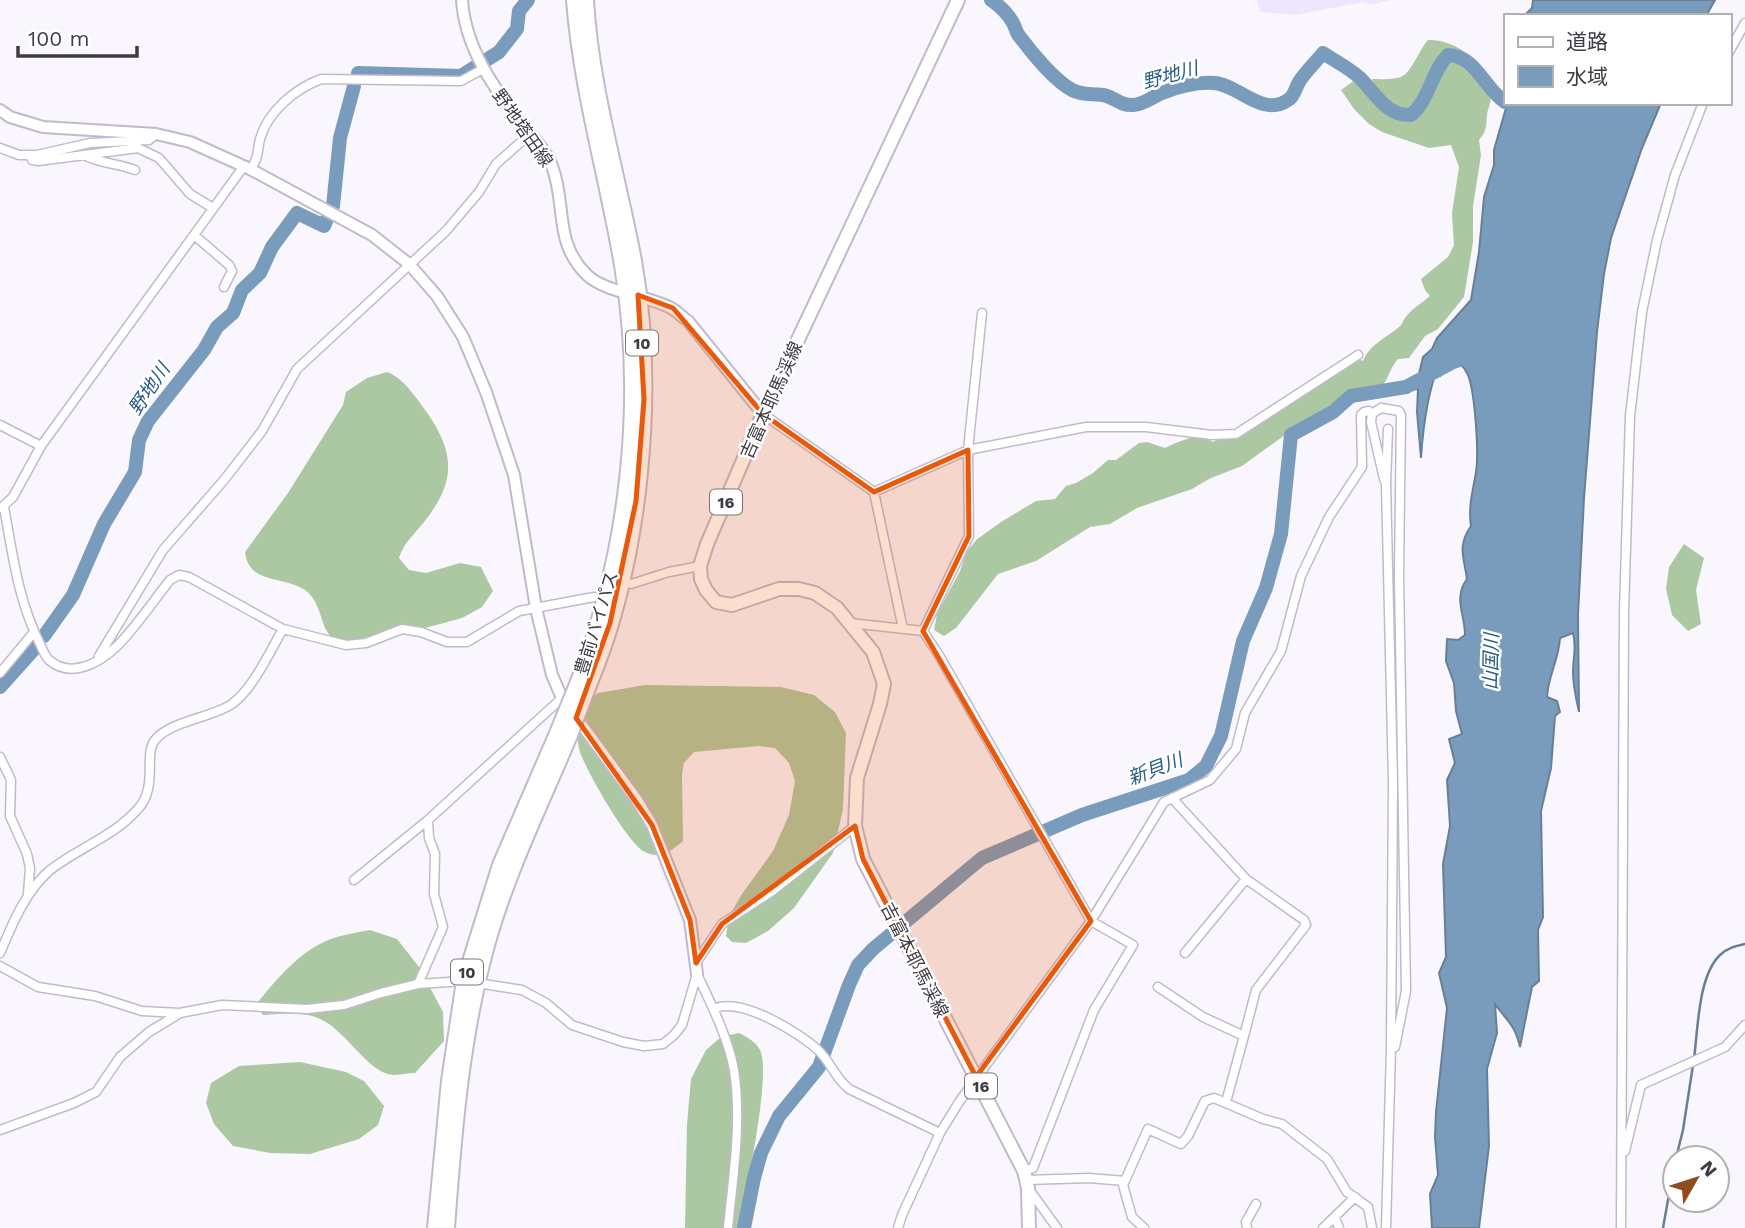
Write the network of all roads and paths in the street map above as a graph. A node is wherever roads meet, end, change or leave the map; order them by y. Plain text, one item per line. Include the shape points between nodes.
1 (462, 0) edge
2 (575, 0) edge
3 (586, 0) edge
4 (958, 0) edge
5 (1745, 23) edge
6 (1731, 48) edge
7 (483, 69) junction
8 (1702, 105) edge
9 (0, 110) edge
10 (156, 134) junction
11 (530, 134) junction
12 (0, 148) edge
13 (30, 155) junction
14 (84, 155) junction
15 (247, 167) junction
16 (135, 170) dead end
17 (213, 208) junction
18 (194, 235) junction
19 (409, 264) junction
20 (224, 287) dead end
21 (632, 293) junction
22 (982, 313) dead end
23 (1358, 355) dead end
24 (763, 414) junction
25 (1372, 414) junction
26 (0, 425) edge
27 (1388, 429) dead end
28 (41, 446) junction
29 (968, 450) junction
30 (1386, 484) junction
31 (874, 492) junction
32 (2, 508) edge
33 (700, 566) junction
34 (631, 584) dead end
35 (594, 597) dead end
36 (536, 608) junction
37 (850, 623) junction
38 (283, 629) junction
39 (903, 629) junction
40 (923, 631) junction
41 (34, 632) junction
42 (98, 659) junction
43 (0, 673) edge
44 (562, 698) junction
45 (0, 757) edge
46 (1172, 798) junction
47 (428, 820) junction
48 (855, 827) junction
49 (1246, 879) junction
50 (354, 880) dead end
51 (28, 895) junction
52 (1091, 920) junction
53 (0, 953) edge
54 (1185, 953) dead end
55 (0, 966) edge
56 (696, 969) junction
57 (471, 983) junction
58 (418, 985) junction
59 (1158, 988) dead end
60 (714, 1009) junction
61 (180, 1013) junction
62 (1745, 1025) edge
63 (1244, 1036) junction
64 (1391, 1048) junction
65 (976, 1077) junction
66 (1226, 1102) junction
67 (0, 1130) edge
68 (940, 1133) junction
69 (1621, 1167) junction
70 (1027, 1180) junction
71 (1125, 1181) junction
72 (1354, 1197) junction
73 (1256, 1204) dead end
74 (1335, 1218) junction
75 (435, 1228) edge
76 (447, 1228) edge
77 (729, 1228) edge
78 (898, 1228) edge
79 (1029, 1228) edge
80 (1057, 1228) edge
81 (1144, 1228) edge
82 (1247, 1228) edge
83 (1323, 1228) edge
84 (1339, 1228) edge
85 (1372, 1228) edge
86 (1386, 1228) edge
87 (1621, 1228) edge

1 - 7 street, 野地塔田線
2 - 21 highway, 豊前バイパス / 10 via 592,117
3 - 21 highway, 豊前バイパス / 10 via 591,50 619,181
4 - 24 main road, 吉富本耶馬渓線 / 16
5 - 6 street
7 - 11 street, 野地塔田線
7 - 15 street via 461,81 321,79 311,83 271,116 257,161
8 - 69 street via 1675,175 1657,240 1642,312 1630,416 1624,612
9 - 10 street via 43,127
10 - 13 street via 149,140 90,143
10 - 15 street via 190,142
11 - 19 street via 496,164 446,231
11 - 21 street, 野地塔田線 via 551,164 566,244 589,277
12 - 13 street
13 - 14 street via 38,161
14 - 16 street
14 - 17 street via 138,148 149,152 190,194
15 - 17 street
15 - 19 street via 372,235
17 - 18 street
18 - 20 street via 229,265 232,271
18 - 28 street
19 - 36 street via 438,296 463,337 486,393 514,475
19 - 42 street via 297,369 262,431 163,550
21 - 24 street, 野地塔田線 via 673,308 688,321
21 - 57 highway, 豊前バイパス / 10, bridge via 644,362 644,399 636,501 619,586 598,662 584,683 564,733
22 - 29 street
23 - 29 street via 1236,434 1086,427
24 - 31 street
24 - 33 main road, 吉富本耶馬渓線 / 16
25 - 30 street
25 - 46 street via 1364,412 1360,422 1362,467 1329,517 1301,576 1281,651 1245,713 1236,749 1210,780
25 - 64 street via 1381,408 1401,415 1406,991 1395,1047
26 - 28 street
27 - 30 street
28 - 32 street via 13,498
29 - 31 street
29 - 40 street via 970,536
30 - 64 street via 1393,781
31 - 39 street
32 - 41 street via 16,580
33 - 34 street
33 - 37 main road, 吉富本耶馬渓線 / 16 via 706,590 716,601 732,605 779,589 799,589 815,593
35 - 36 street
36 - 38 street via 519,611 467,642 447,642 402,629 346,645
36 - 44 street
37 - 39 street
37 - 48 main road, 吉富本耶馬渓線 / 16 via 873,652 884,684 858,778
38 - 42 street via 179,575 116,647
38 - 51 street via 247,690 234,703 154,741 151,777 138,810 48,872
39 - 40 street
40 - 52 street
41 - 42 street via 48,660 64,668 88,666
41 - 43 street
44 - 47 street
44 - 56 street via 652,825 690,920
45 - 51 street via 11,780 10,817 30,868
46 - 49 street
46 - 52 street via 1164,802
47 - 50 street
47 - 58 street via 435,854 434,894 443,927
48 - 56 street via 722,924
48 - 65 main road, 吉富本耶馬渓線 / 16 via 863,859
49 - 54 street
49 - 63 street via 1306,925 1256,990
51 - 53 street
52 - 65 street
52 - 70 street via 1133,945 1094,1010
55 - 61 street via 38,987 95,996 142,1011
56 - 57 street via 682,1025 663,1044 644,1046 572,1025 522,990
56 - 60 street
57 - 58 street
57 - 75 highway, 豊前バイパス / 10 via 449,1081
57 - 76 highway, 豊前バイパス / 10
58 - 61 street via 344,1006 222,1005
59 - 63 street
60 - 68 street via 732,1004 768,1017 818,1051 837,1080 849,1089
60 - 77 street via 733,1067 738,1103
61 - 67 street via 120,1058 96,1092
62 - 69 street via 1724,1047 1641,1085
63 - 66 street
64 - 86 street
65 - 68 street
65 - 70 main road, 吉富本耶馬渓線 / 16
66 - 71 street via 1205,1101 1181,1144 1147,1129
66 - 72 street via 1282,1124 1327,1159
68 - 78 street
69 - 87 street
70 - 71 street
70 - 79 main road, 吉富本耶馬渓線 / 16
70 - 80 street
71 - 81 street via 1132,1216
72 - 74 street
72 - 85 street via 1368,1207
73 - 82 street
74 - 83 street
74 - 84 street

